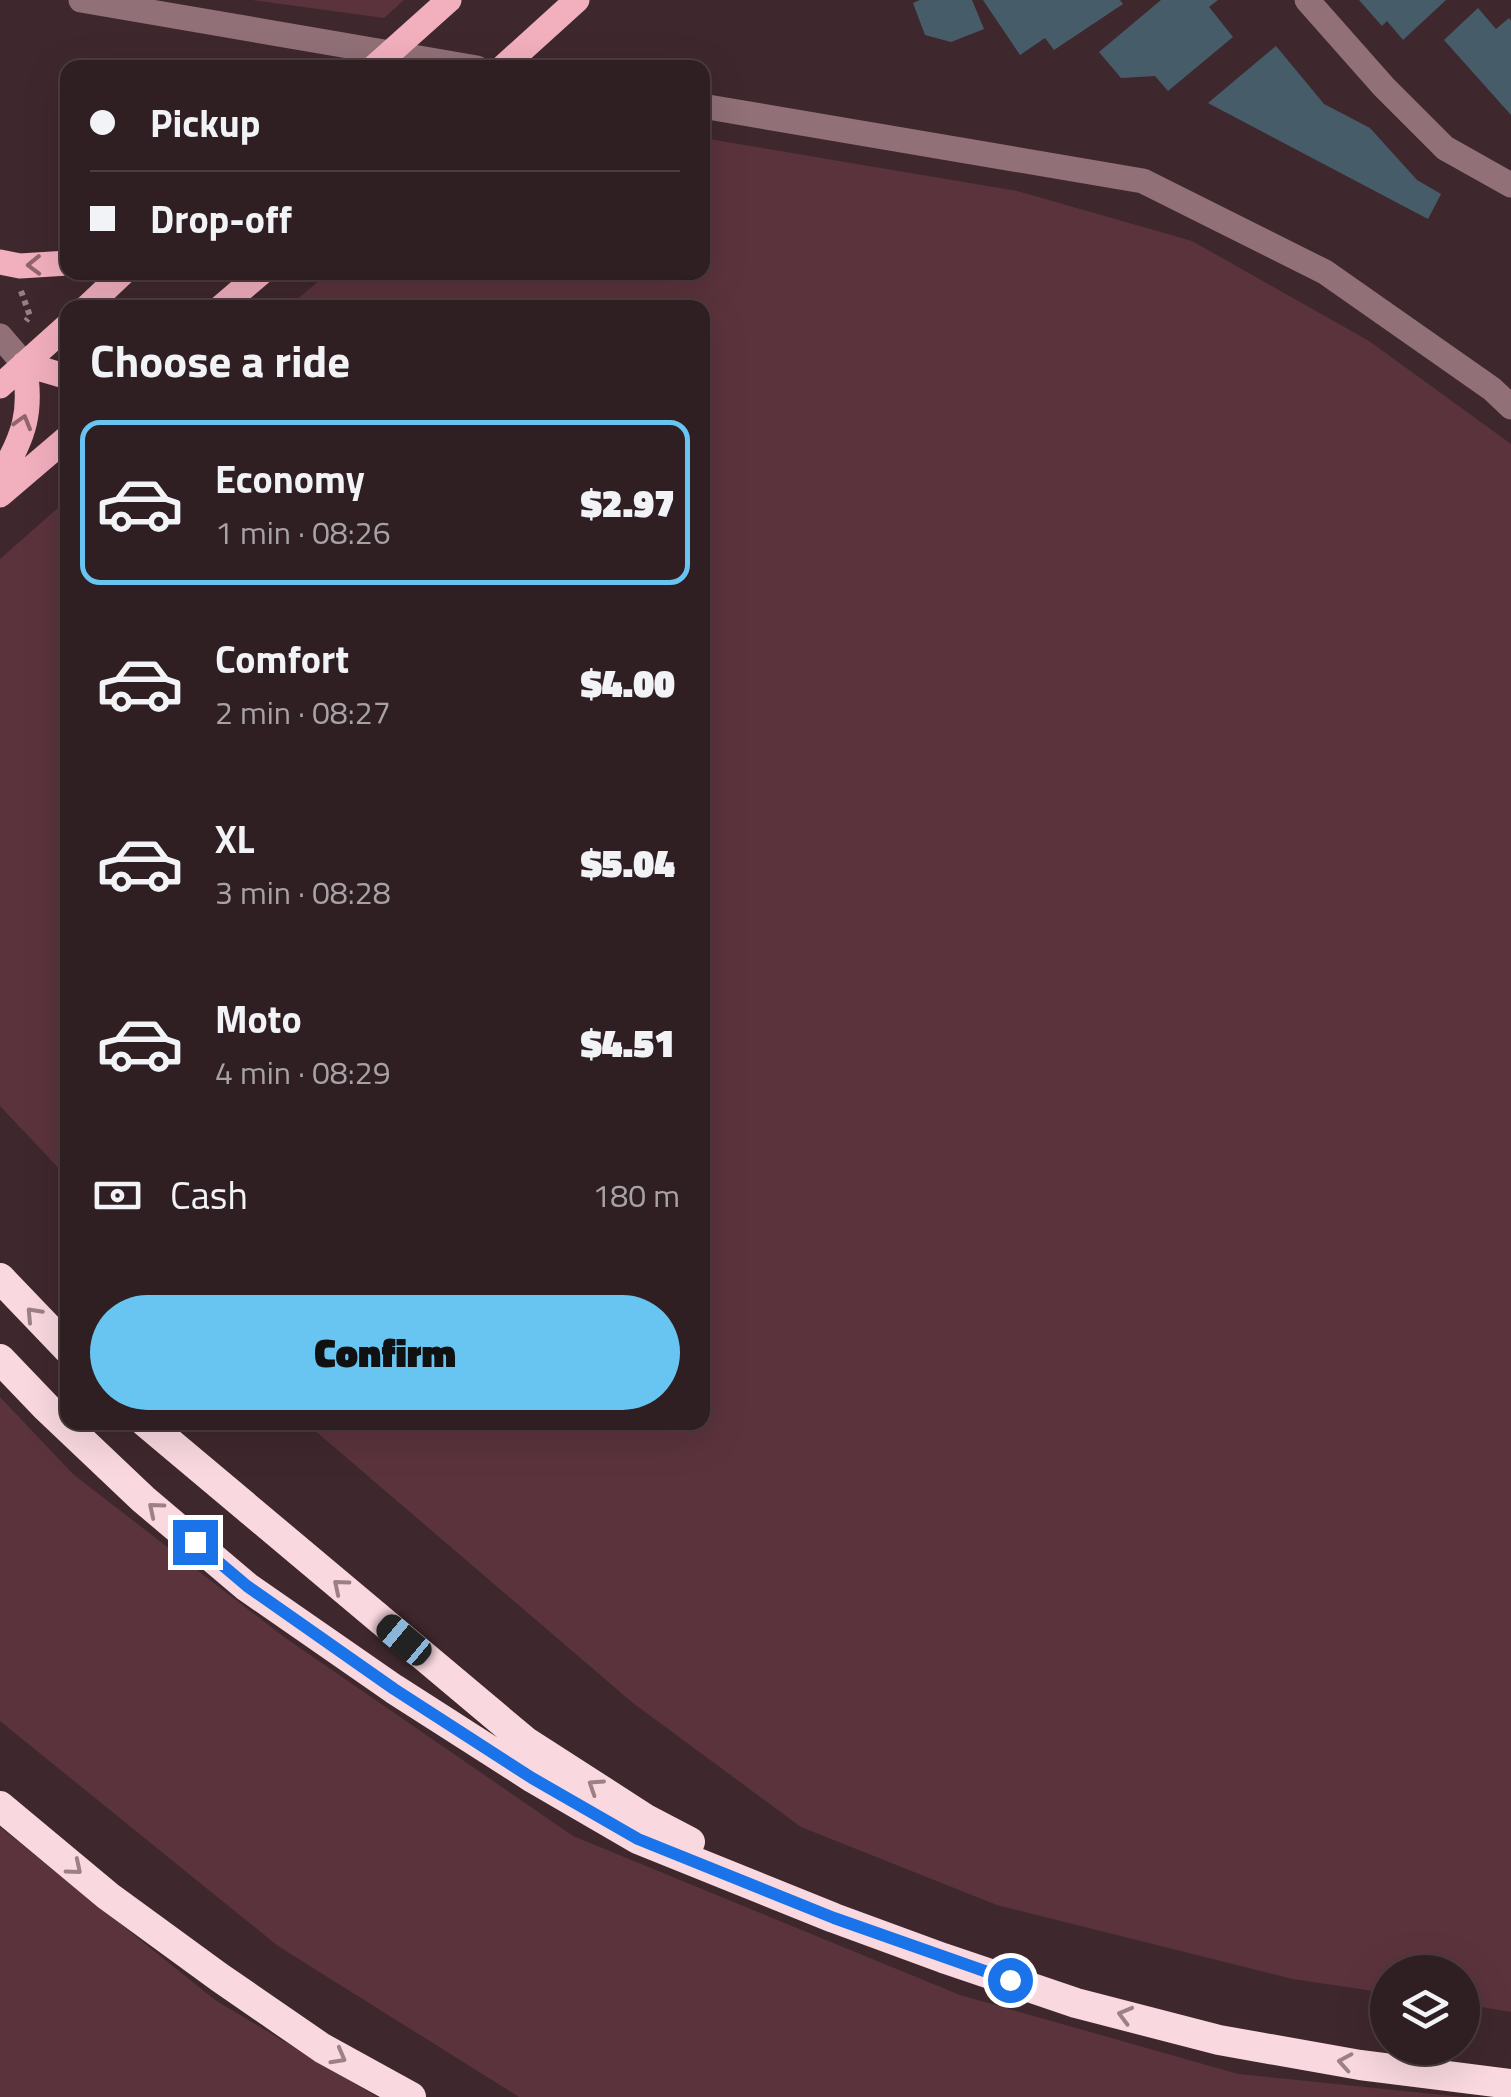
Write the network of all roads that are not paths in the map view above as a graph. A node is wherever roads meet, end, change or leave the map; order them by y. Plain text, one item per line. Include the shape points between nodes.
1 (81, 0) edge
2 (449, 0) edge
3 (578, 0) edge
4 (1307, 0) edge
5 (383, 60) edge
6 (430, 60) edge
7 (511, 60) edge
8 (710, 107) edge
9 (1511, 185) edge
10 (0, 262) edge
11 (60, 264) edge
12 (116, 280) edge
13 (253, 280) edge
14 (94, 300) edge
15 (229, 300) edge
16 (60, 331) edge
17 (0, 336) edge
18 (24, 364) junction
19 (60, 375) edge
20 (0, 386) edge
21 (1511, 407) edge
22 (60, 444) edge
23 (0, 476) edge
24 (0, 495) edge
25 (0, 1278) edge
26 (60, 1341) edge
27 (0, 1358) edge
28 (60, 1420) edge
29 (71, 1430) edge
30 (155, 1430) edge
31 (0, 1806) edge
32 (834, 1918) junction
33 (1511, 2084) edge
34 (410, 2097) edge

1 - 6 street
2 - 5 main road, bridge
3 - 7 main road
4 - 9 street via 1446,148
8 - 21 street via 1144,181 1325,272
11 -> 10 main road
12 - 14 main road
13 - 15 main road
16 - 18 main road
17 - 18 street
18 - 19 main road
18 - 20 main road
23 -> 18 main road via 28,416
22 - 24 main road
26 -> 25 highway
28 -> 27 highway
32 -> 29 highway via 638,1839 532,1778 232,1574
32 -> 30 highway via 646,1819 525,1742
31 -> 34 highway via 219,1978
33 -> 32 highway via 1220,2040 1076,2002

